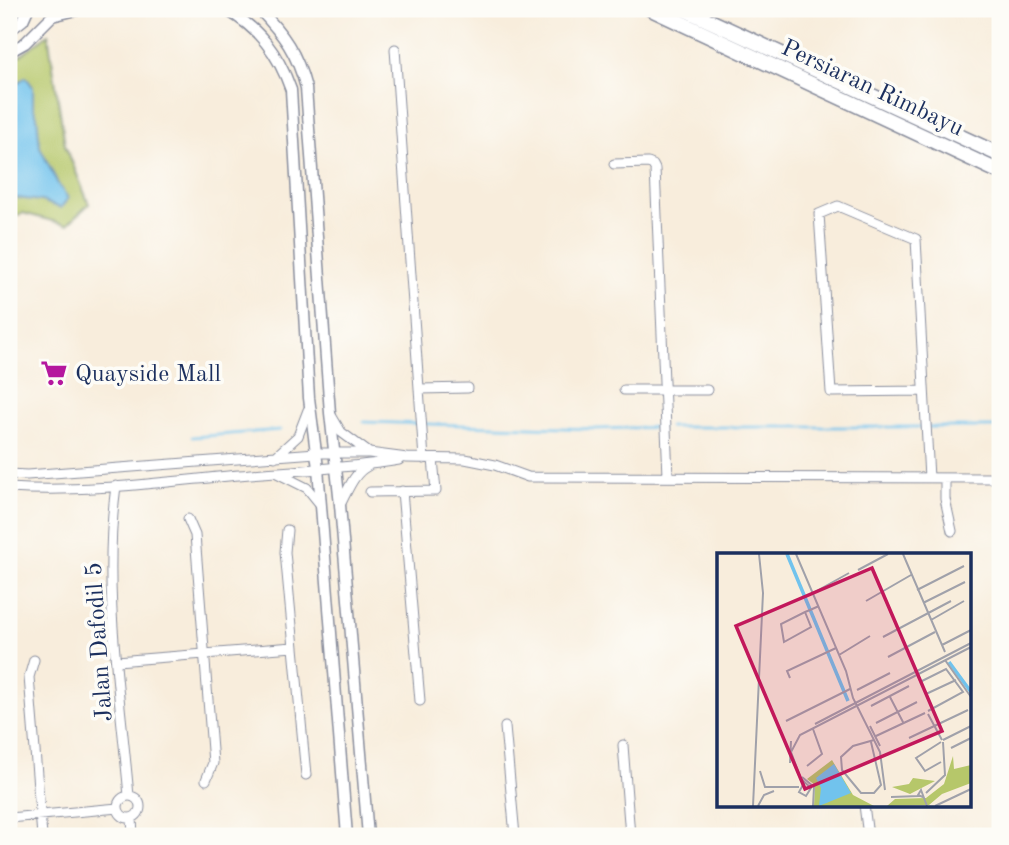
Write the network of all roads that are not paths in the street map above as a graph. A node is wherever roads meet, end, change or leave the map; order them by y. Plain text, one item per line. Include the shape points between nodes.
1 (28, 9) edge
2 (81, 9) edge
3 (225, 9) edge
4 (260, 9) edge
5 (651, 9) edge
6 (684, 9) edge
7 (9, 31) edge
8 (395, 49) dead end
9 (9, 51) edge
10 (1000, 155) edge
11 (614, 164) dead end
12 (1000, 172) edge
13 (468, 388) dead end
14 (420, 389) junction
15 (624, 390) dead end
16 (664, 390) junction
17 (707, 390) dead end
18 (924, 391) junction
19 (309, 398) junction
20 (330, 413) junction
21 (316, 453) junction
22 (334, 453) junction
23 (369, 453) junction
24 (273, 458) junction
25 (407, 458) junction
26 (429, 459) junction
27 (370, 465) junction
28 (336, 467) junction
29 (318, 468) junction
30 (275, 472) junction
31 (9, 474) edge
32 (667, 477) junction
33 (929, 478) junction
34 (1000, 478) edge
35 (945, 482) junction
36 (116, 486) junction
37 (9, 488) edge
38 (402, 491) junction
39 (370, 492) dead end
40 (320, 504) junction
41 (340, 505) junction
42 (188, 519) dead end
43 (287, 530) dead end
44 (952, 531) dead end
45 (293, 647) junction
46 (204, 654) junction
47 (34, 660) dead end
48 (117, 661) junction
49 (420, 701) dead end
50 (505, 727) dead end
51 (623, 745) dead end
52 (306, 775) dead end
53 (206, 780) dead end
54 (129, 796) junction
55 (864, 806) edge
56 (118, 808) junction
57 (41, 815) junction
58 (132, 817) junction
59 (9, 818) edge
60 (42, 836) edge
61 (133, 836) edge
62 (347, 836) edge
63 (368, 836) edge
64 (515, 836) edge
65 (631, 836) edge
66 (868, 836) edge

1 - 7 street
2 - 9 street via 52,16 25,43
3 - 19 street via 243,19 275,52 291,90
4 - 20 street via 289,43 306,88
5 - 12 main road, Persiaran Rimbayu
6 - 10 main road, Persiaran Rimbayu
8 - 14 street
11 - 16 street via 655,167
13 - 14 street
14 - 26 street
15 - 16 street
16 - 17 street
16 - 32 street
18 - 18 street via 916,239 838,205 818,214 831,392
18 - 33 street
19 - 21 street
19 - 24 street via 308,415 298,436
20 - 22 street
20 - 23 street via 341,432
21 - 22 street
21 - 24 street
21 - 29 street
22 - 23 street
22 - 28 street
23 - 25 street
24 - 31 street
25 - 26 street
25 - 27 street
26 - 32 street via 464,459 528,477
26 - 38 street via 436,491
27 - 28 street
27 - 41 street via 357,474
28 - 29 street
28 - 41 street
29 - 30 street
29 - 40 street
30 - 36 street
30 - 40 street via 307,488
32 - 33 street
33 - 35 street
34 - 35 street
35 - 44 street
36 - 37 street
36 - 48 street, Jalan Dafodil 5 via 110,531 110,596
38 - 39 street
38 - 49 street
40 - 62 street
41 - 63 street
42 - 46 street via 195,535
43 - 45 street
45 - 46 street
45 - 52 street
46 - 48 street
46 - 53 street via 213,762
47 - 57 street via 29,677
48 - 54 street, Jalan Dafodil 5
50 - 64 street
51 - 65 street
54 - 56 street
54 - 58 street via 139,806
55 - 66 street
56 - 57 street
56 - 58 street via 121,815
57 - 59 street
57 - 60 street
58 - 61 street

